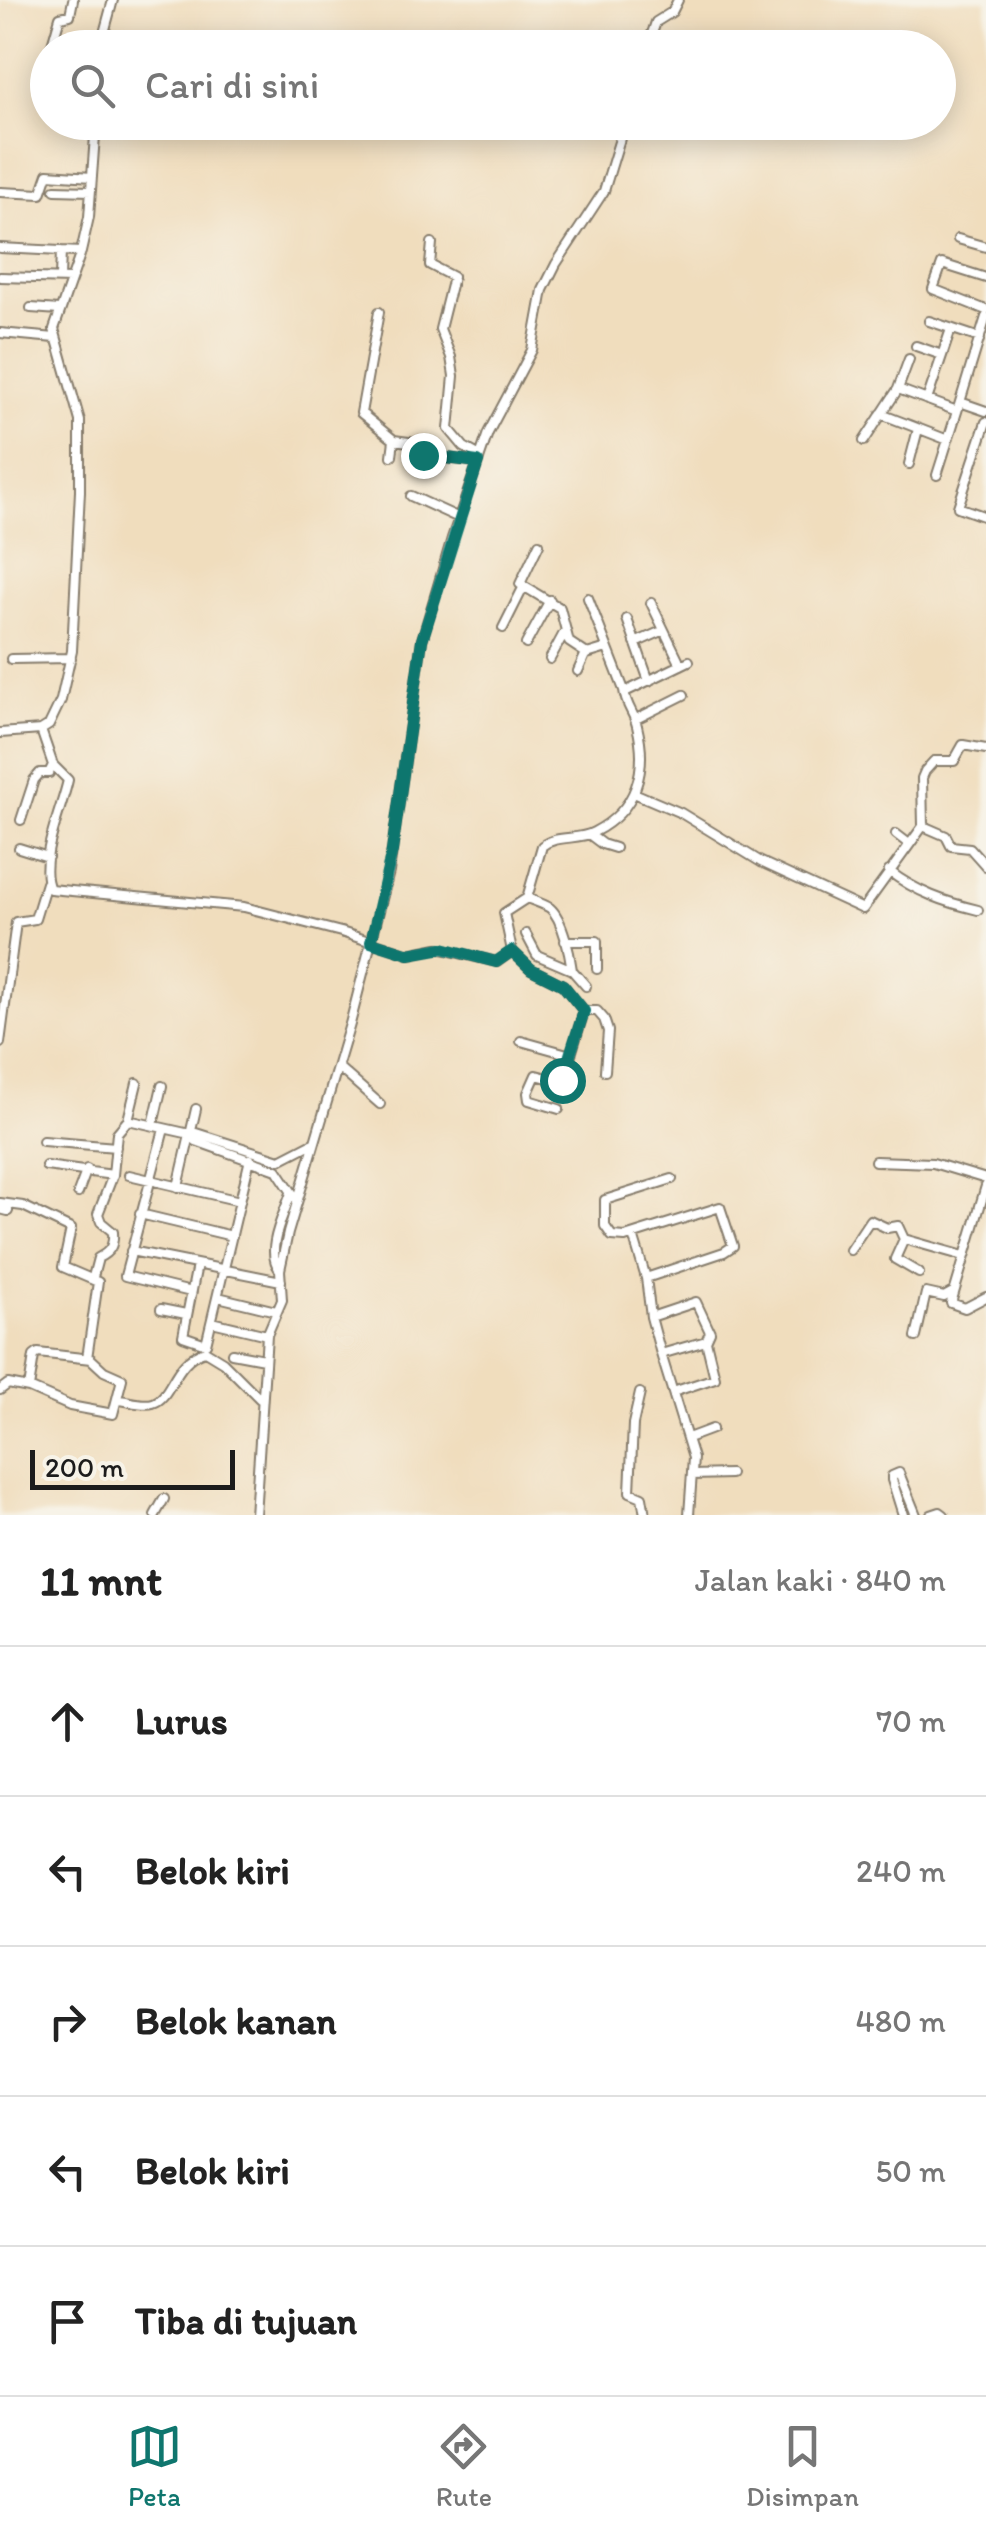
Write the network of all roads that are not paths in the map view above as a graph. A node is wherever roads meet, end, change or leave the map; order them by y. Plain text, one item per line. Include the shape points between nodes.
1 (73, 0) edge
2 (114, 0) edge
3 (678, 0) edge
4 (56, 30) edge
5 (105, 30) edge
6 (653, 30) edge
7 (95, 140) edge
8 (619, 140) edge
9 (92, 177) junction
10 (56, 190) dead end
11 (92, 191) junction
12 (0, 192) edge
13 (958, 239) dead end
14 (432, 243) dead end
15 (986, 247) edge
16 (0, 248) edge
17 (61, 250) junction
18 (81, 252) junction
19 (0, 277) edge
20 (60, 278) junction
21 (71, 278) junction
22 (986, 278) edge
23 (31, 308) dead end
24 (58, 310) junction
25 (380, 312) dead end
26 (986, 314) edge
27 (929, 321) dead end
28 (951, 329) junction
29 (0, 333) edge
30 (55, 338) junction
31 (980, 338) junction
32 (916, 346) dead end
33 (942, 355) junction
34 (909, 360) dead end
35 (898, 389) junction
36 (927, 400) junction
37 (958, 407) junction
38 (986, 411) edge
39 (880, 414) junction
40 (986, 422) edge
41 (918, 429) junction
42 (394, 440) junction
43 (948, 440) junction
44 (864, 441) dead end
45 (392, 456) dead end
46 (479, 459) junction
47 (909, 464) dead end
48 (937, 475) dead end
49 (412, 496) dead end
50 (460, 518) junction
51 (986, 518) edge
52 (539, 544) dead end
53 (524, 586) junction
54 (588, 598) dead end
55 (550, 600) junction
56 (651, 604) dead end
57 (627, 619) dead end
58 (504, 628) dead end
59 (662, 631) junction
60 (564, 633) junction
61 (526, 644) dead end
62 (634, 644) junction
63 (607, 648) junction
64 (586, 653) junction
65 (71, 658) junction
66 (12, 659) dead end
67 (550, 659) dead end
68 (578, 670) dead end
69 (649, 681) junction
70 (625, 692) junction
71 (684, 695) dead end
72 (636, 719) junction
73 (40, 730) junction
74 (0, 733) edge
75 (986, 749) edge
76 (53, 765) junction
77 (634, 792) junction
78 (21, 820) dead end
79 (924, 826) junction
80 (590, 834) junction
81 (896, 834) dead end
82 (909, 844) junction
83 (19, 848) dead end
84 (614, 848) dead end
85 (48, 857) junction
86 (986, 866) edge
87 (890, 870) junction
88 (46, 882) junction
89 (527, 898) junction
90 (978, 910) dead end
91 (526, 934) dead end
92 (565, 941) junction
93 (371, 942) junction
94 (512, 951) junction
95 (597, 969) dead end
96 (572, 970) junction
97 (586, 986) dead end
98 (584, 1011) junction
99 (522, 1040) dead end
100 (0, 1043) edge
101 (572, 1055) junction
102 (338, 1066) junction
103 (605, 1071) dead end
104 (136, 1082) dead end
105 (162, 1086) dead end
106 (380, 1104) dead end
107 (196, 1109) dead end
108 (559, 1109) dead end
109 (124, 1124) junction
110 (153, 1126) junction
111 (164, 1128) junction
112 (190, 1134) junction
113 (43, 1141) dead end
114 (311, 1144) dead end
115 (116, 1147) junction
116 (250, 1159) junction
117 (875, 1160) dead end
118 (279, 1165) junction
119 (46, 1166) dead end
120 (87, 1169) junction
121 (113, 1175) junction
122 (128, 1175) dead end
123 (672, 1179) dead end
124 (149, 1180) junction
125 (986, 1183) edge
126 (178, 1187) junction
127 (78, 1193) dead end
128 (294, 1197) junction
129 (240, 1201) junction
130 (3, 1208) edge
131 (140, 1214) junction
132 (633, 1235) junction
133 (232, 1236) junction
134 (904, 1238) junction
135 (850, 1250) dead end
136 (131, 1251) junction
137 (964, 1256) junction
138 (197, 1265) junction
139 (224, 1271) junction
140 (919, 1273) dead end
141 (92, 1277) junction
142 (646, 1278) junction
143 (282, 1282) junction
144 (190, 1292) junction
145 (953, 1292) junction
146 (218, 1297) junction
147 (986, 1297) edge
148 (161, 1309) dead end
149 (276, 1311) junction
150 (186, 1314) junction
151 (651, 1317) junction
152 (212, 1322) junction
153 (267, 1335) junction
154 (916, 1336) dead end
155 (706, 1341) junction
156 (232, 1353) dead end
157 (661, 1354) junction
158 (87, 1358) junction
159 (264, 1359) junction
160 (29, 1388) junction
161 (0, 1390) edge
162 (673, 1392) junction
163 (640, 1393) dead end
164 (260, 1398) junction
165 (119, 1400) junction
166 (712, 1430) dead end
167 (688, 1438) junction
168 (730, 1474) dead end
169 (692, 1476) junction
170 (164, 1498) dead end
171 (156, 1515) edge
172 (254, 1515) edge
173 (644, 1515) edge
174 (689, 1515) edge
175 (903, 1515) edge
176 (916, 1515) edge
177 (931, 1515) edge
178 (944, 1515) edge

1 - 4 street
2 - 5 street
3 - 6 street
7 - 9 street
8 - 46 street via 604,191 547,279 532,350
9 - 11 street
9 - 12 street via 48,174 41,194
10 - 11 street
11 - 18 street
13 - 15 street
14 - 46 street via 430,264 453,277 440,329 454,376 449,429
16 - 17 street
17 - 18 street
17 - 20 street
18 - 21 street
19 - 20 street
20 - 21 street
21 - 24 street
22 - 26 street via 942,264 933,290
23 - 24 street
24 - 30 street
25 - 42 street via 360,408
26 - 31 street
27 - 28 street
28 - 31 street
28 - 33 street
29 - 30 street
30 - 65 street via 80,421
31 - 37 street
32 - 33 street
33 - 36 street
34 - 35 street
35 - 36 street
35 - 39 street
36 - 37 street
37 - 38 street
37 - 43 street
39 - 41 street
39 - 44 street
40 - 51 street via 958,507
41 - 43 street
41 - 47 street
42 - 45 street
42 - 46 street via 422,444 423,455
43 - 48 street
46 - 50 street
49 - 50 street
50 - 93 street via 422,640 392,851
52 - 53 street via 520,581
53 - 55 street
53 - 58 street
54 - 63 street
55 - 60 street via 562,613
55 - 61 street
56 - 59 street
57 - 62 street
59 - 62 street
59 - 69 street via 685,663
60 - 64 street
60 - 67 street
62 - 69 street
63 - 64 street
63 - 70 street
64 - 68 street
65 - 66 street
65 - 73 street via 57,710
69 - 70 street
70 - 72 street
71 - 72 street
72 - 77 street via 640,779
73 - 74 street
73 - 76 street
75 - 79 street via 965,745 954,761 929,764 922,778
76 - 78 street via 34,780
76 - 85 street via 68,780
77 - 80 street
77 - 87 street via 862,910
79 - 82 street
79 - 86 street via 946,836 951,846 970,848
80 - 84 street
80 - 89 street via 545,843
81 - 82 street
82 - 87 street
83 - 85 street
85 - 88 street
87 - 90 street via 940,901
88 - 93 street via 62,892 244,907
88 - 100 street via 36,918 16,922
89 - 92 street via 550,908
89 - 94 street via 504,917
91 - 96 street via 537,955
92 - 95 street via 597,941
92 - 96 street
93 - 94 street via 409,954 443,948 496,962
93 - 102 street
94 - 98 street via 563,985
96 - 97 street
98 - 101 street
98 - 103 street via 597,1011 606,1024
99 - 101 street
101 - 108 street via 564,1078 536,1075 528,1093 531,1101
102 - 106 street
102 - 128 street
104 - 109 street
105 - 110 street
107 - 112 street
109 - 110 street
109 - 115 street
110 - 111 street
111 - 112 street
111 - 124 street
112 - 116 street
112 - 118 street
112 - 126 street
113 - 115 street
114 - 118 street
115 - 121 street
116 - 118 street
116 - 129 street
117 - 125 street via 927,1162
118 - 128 street
119 - 120 street
120 - 121 street
120 - 127 street
121 - 141 street via 98,1217 113,1232 113,1243 96,1261
122 - 124 street
123 - 132 street via 604,1200 607,1232
124 - 126 street
124 - 131 street
125 - 137 street
126 - 129 street
128 - 143 street via 272,1255
129 - 133 street
130 - 141 street via 23,1206 71,1229 63,1267
131 - 133 street
131 - 136 street
132 - 142 street
132 - 142 street via 720,1207 734,1243
133 - 139 street
134 - 135 street via 898,1226 869,1220
134 - 137 street
134 - 140 street via 895,1260
136 - 138 street
136 - 144 street via 126,1278
137 - 145 street
138 - 139 street
138 - 144 street
139 - 143 street
139 - 146 street
141 - 158 street via 98,1282
142 - 151 street
143 - 149 street
144 - 150 street
145 - 147 street via 951,1303 960,1308
145 - 154 street via 926,1293
146 - 149 street
146 - 152 street
148 - 150 street
149 - 153 street
150 - 152 street via 185,1339 206,1344
151 - 155 street via 696,1302 710,1332
151 - 157 street
152 - 153 street
153 - 159 street
155 - 157 street
155 - 162 street via 715,1378
156 - 159 street
157 - 162 street
158 - 160 street via 36,1353
158 - 165 street via 121,1376
159 - 164 street
160 - 161 street via 8,1384
160 - 165 street via 112,1414
162 - 167 street
163 - 173 street via 630,1492 642,1497
164 - 165 street via 205,1350 179,1368 156,1402
164 - 172 street
166 - 167 street
167 - 169 street
168 - 169 street
169 - 174 street
170 - 171 street
175 - 176 street via 896,1474
177 - 178 street

